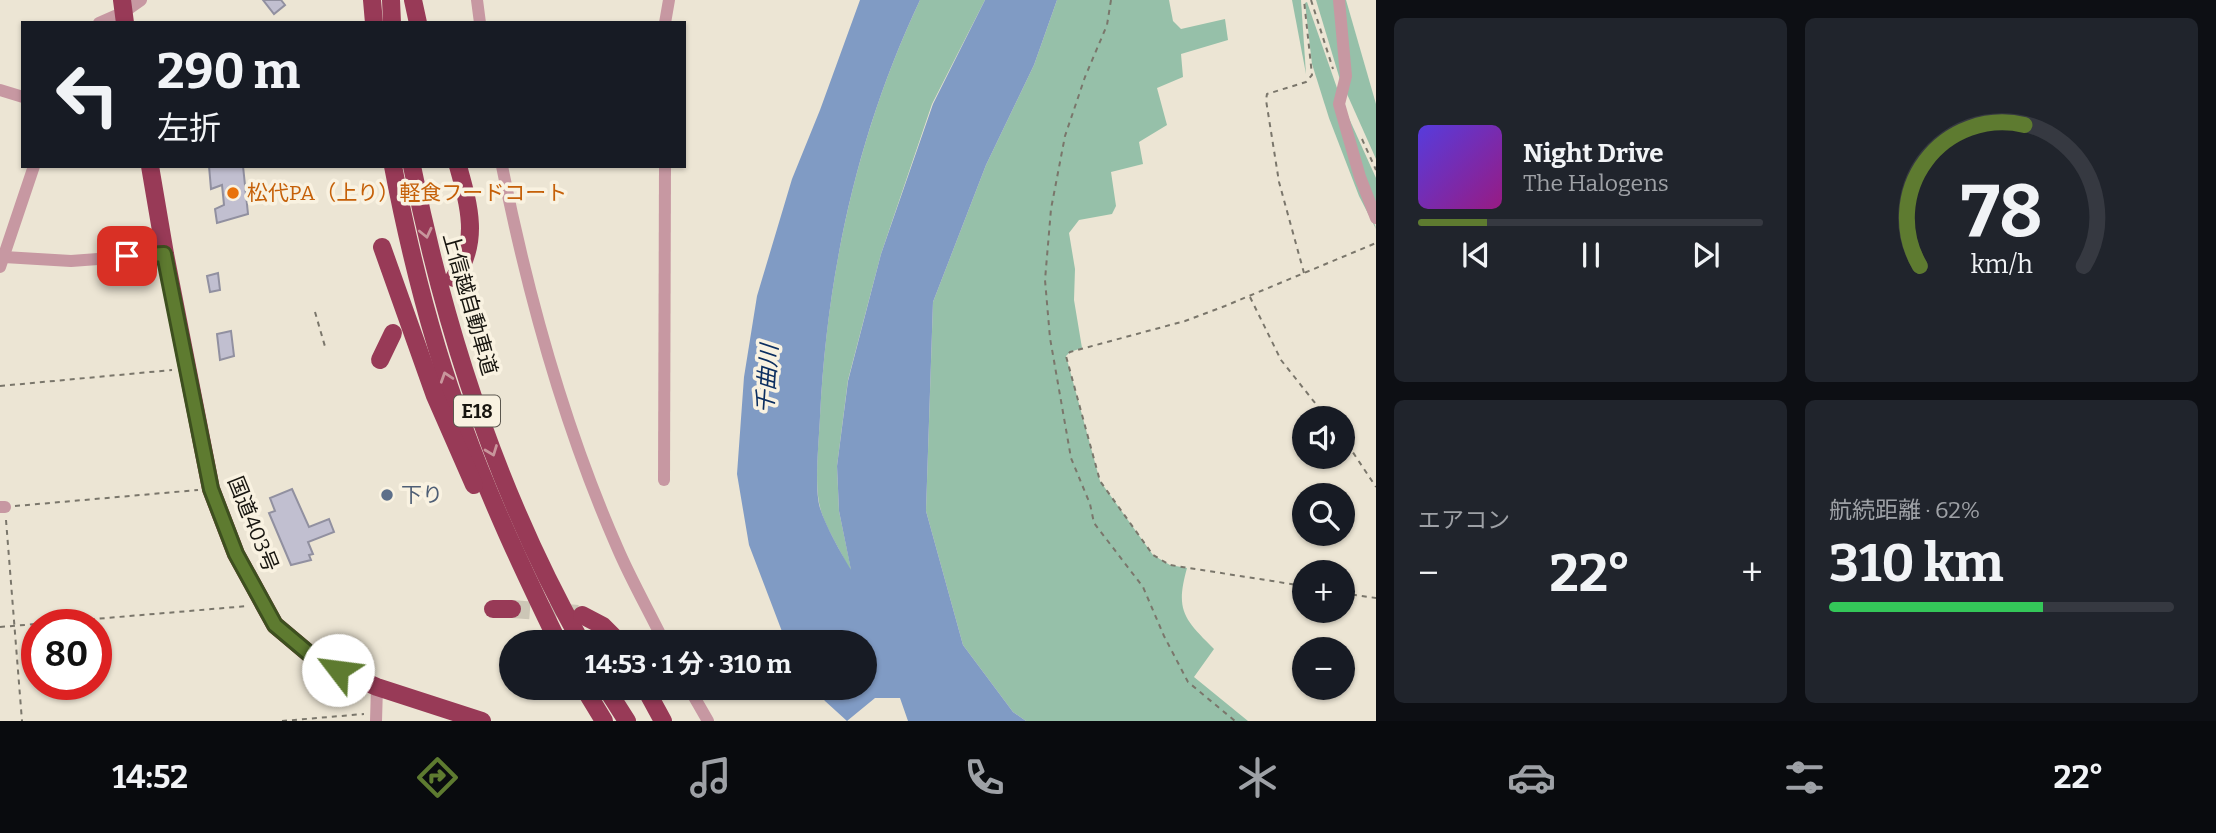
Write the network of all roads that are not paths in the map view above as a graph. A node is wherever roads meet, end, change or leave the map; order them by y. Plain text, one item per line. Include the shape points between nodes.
1 (141, 0) edge
2 (372, 0) edge
3 (391, 0) edge
4 (413, 0) edge
5 (477, 0) edge
6 (669, 0) edge
7 (1339, 0) edge
8 (124, 12) edge
9 (104, 21) edge
10 (374, 21) edge
11 (392, 21) edge
12 (418, 21) edge
13 (480, 21) edge
14 (665, 21) edge
15 (0, 90) edge
16 (21, 96) edge
17 (33, 168) edge
18 (150, 168) edge
19 (393, 168) edge
20 (412, 168) edge
21 (458, 168) edge
22 (502, 168) edge
23 (664, 168) edge
24 (1376, 218) edge
25 (382, 247) dead end
26 (164, 254) junction
27 (2, 262) edge
28 (454, 278) dead end
29 (393, 333) dead end
30 (380, 360) dead end
31 (664, 480) dead end
32 (493, 609) dead end
33 (512, 609) tunnel mouth
34 (582, 615) tunnel mouth
35 (551, 630) edge
36 (552, 630) edge
37 (574, 630) edge
38 (608, 630) edge
39 (658, 630) edge
40 (377, 687) junction
41 (591, 700) edge
42 (613, 700) edge
43 (652, 700) edge
44 (696, 700) edge
45 (376, 717) edge
46 (482, 721) edge
47 (604, 721) edge
48 (626, 721) edge
49 (663, 721) edge
50 (708, 721) edge

1 - 8 street
2 - 10 highway
3 - 11 highway
4 - 12 highway
5 - 13 street
6 - 14 street
7 - 24 street via 1346,76 1339,104
8 - 9 street
15 - 16 street
17 - 27 street
18 - 26 highway, 国道403号
36 -> 19 highway, 上信越自動車道 / E18 via 502,525 463,427 419,285
20 -> 37 highway, 上信越自動車道 / E18 via 448,318 481,422 521,522
21 - 28 highway via 471,232 467,257
22 - 39 street via 535,312 580,454 617,549
23 - 31 street
25 - 35 highway via 459,453
26 - 27 street
26 - 40 highway, 国道403号 via 211,489 236,554 275,625 319,662
29 - 30 highway
32 - 33 highway
34 - 38 highway
40 - 45 street
40 - 46 highway, 国道403号
41 - 47 highway
42 - 48 highway
43 - 49 highway
44 - 50 street

